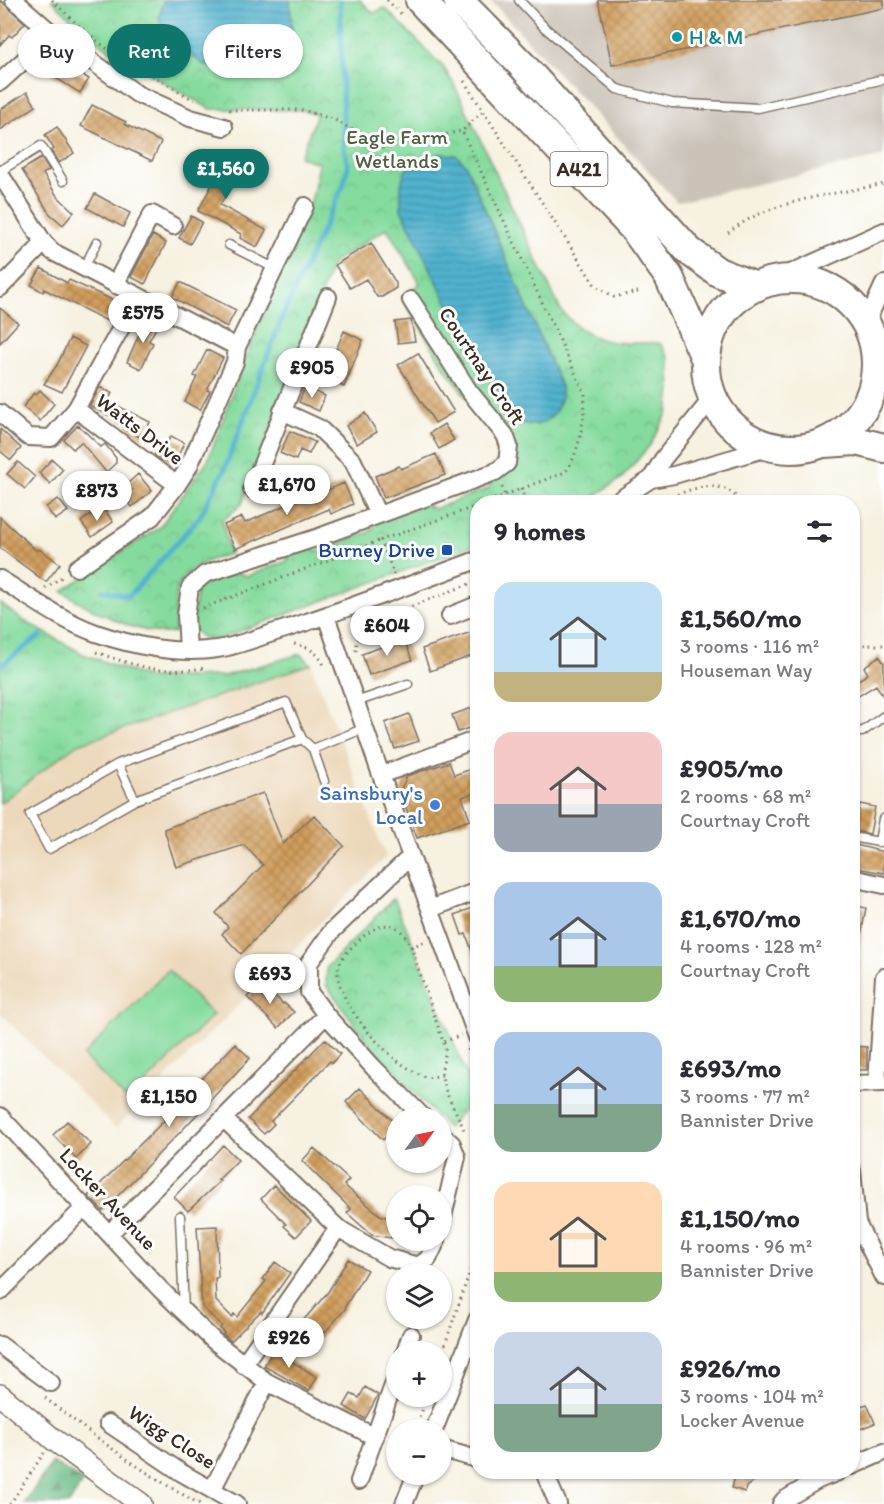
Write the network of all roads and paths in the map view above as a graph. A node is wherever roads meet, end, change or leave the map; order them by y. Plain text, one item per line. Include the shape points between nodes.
1 (14, 0) edge
2 (52, 0) edge
3 (387, 0) edge
4 (458, 0) edge
5 (519, 0) edge
6 (412, 8) edge
7 (42, 24) edge
8 (95, 64) edge
9 (18, 66) edge
10 (460, 75) dead end
11 (884, 79) edge
12 (0, 82) edge
13 (200, 104) dead end
14 (220, 110) dead end
15 (482, 112) junction
16 (224, 127) dead end
17 (462, 131) junction
18 (0, 173) edge
19 (63, 181) dead end
20 (884, 184) edge
21 (305, 206) dead end
22 (173, 226) dead end
23 (884, 231) edge
24 (728, 233) dead end
25 (97, 242) dead end
26 (44, 243) junction
27 (229, 245) dead end
28 (83, 269) junction
29 (276, 269) junction
30 (766, 284) junction
31 (884, 284) edge
32 (115, 285) junction
33 (0, 288) edge
34 (638, 292) dead end
35 (138, 297) junction
36 (328, 297) dead end
37 (411, 300) dead end
38 (874, 341) edge
39 (237, 347) junction
40 (706, 360) junction
41 (713, 397) junction
42 (76, 409) junction
43 (282, 411) junction
44 (0, 414) edge
45 (824, 443) junction
46 (771, 447) junction
47 (884, 448) edge
48 (651, 479) junction
49 (177, 485) junction
50 (521, 488) junction
51 (252, 489) dead end
52 (504, 495) edge
53 (524, 495) edge
54 (627, 495) edge
55 (675, 495) edge
56 (734, 495) edge
57 (470, 508) edge
58 (378, 515) junction
59 (381, 540) junction
60 (470, 563) edge
61 (77, 568) joint
62 (395, 578) dead end
63 (0, 579) edge
64 (470, 584) edge
65 (30, 598) junction
66 (470, 608) edge
67 (186, 615) junction
68 (326, 616) junction
69 (450, 616) dead end
70 (860, 644) edge
71 (884, 645) edge
72 (285, 647) dead end
73 (92, 650) dead end
74 (188, 650) junction
75 (355, 658) dead end
76 (208, 668) dead end
77 (326, 669) dead end
78 (408, 684) dead end
79 (356, 702) junction
80 (884, 716) edge
81 (366, 728) junction
82 (860, 732) edge
83 (302, 739) junction
84 (470, 742) edge
85 (313, 749) junction
86 (118, 764) junction
87 (381, 775) junction
88 (324, 781) dead end
89 (135, 800) junction
90 (883, 819) edge
91 (860, 838) edge
92 (411, 856) junction
93 (860, 880) edge
94 (884, 885) edge
95 (470, 894) edge
96 (430, 909) junction
97 (426, 941) dead end
98 (411, 947) junction
99 (884, 977) edge
100 (326, 1015) junction
101 (470, 1036) edge
102 (444, 1042) junction
103 (442, 1075) junction
104 (881, 1083) edge
105 (860, 1084) edge
106 (413, 1107) edge
107 (0, 1116) edge
108 (224, 1119) junction
109 (465, 1138) dead end
110 (452, 1144) edge
111 (450, 1185) edge
112 (84, 1208) junction
113 (180, 1216) dead end
114 (338, 1228) junction
115 (860, 1231) edge
116 (109, 1234) junction
117 (432, 1251) edge
118 (470, 1271) edge
119 (883, 1275) edge
120 (0, 1292) edge
121 (184, 1312) junction
122 (411, 1335) dead end
123 (470, 1338) edge
124 (409, 1341) edge
125 (446, 1341) edge
126 (0, 1345) edge
127 (243, 1365) junction
128 (267, 1382) junction
129 (51, 1383) dead end
130 (0, 1395) edge
131 (386, 1406) edge
132 (423, 1407) edge
133 (419, 1419) dead end
134 (438, 1419) edge
135 (108, 1423) dead end
136 (375, 1437) junction
137 (53, 1438) junction
138 (452, 1452) edge
139 (884, 1452) edge
140 (470, 1457) edge
141 (860, 1462) edge
142 (547, 1479) edge
143 (824, 1479) edge
144 (359, 1481) dead end
145 (412, 1485) edge
146 (212, 1490) junction
147 (10, 1504) edge
148 (141, 1504) edge
149 (237, 1504) edge
150 (404, 1504) edge
151 (558, 1504) edge
152 (781, 1504) edge

1 - 7 street
2 - 13 path via 110,51
3 - 6 path
4 - 30 highway, A421 via 689,251 718,272
5 - 11 lane via 616,89 672,103 758,108
6 - 40 highway, A421 via 635,230 669,277
8 - 16 street via 137,94
9 - 12 street
10 - 15 path
14 - 17 path via 303,110 334,120 383,148
15 - 17 path
15 - 34 path via 595,285 614,297
17 - 50 path via 585,394 573,463 565,472
18 - 19 lane via 41,146
18 - 26 street
20 - 24 path via 776,207 744,220
21 - 29 street
22 - 32 street via 152,214
23 - 30 street
25 - 28 lane
26 - 28 street
26 - 33 street
27 - 29 lane
28 - 32 street
29 - 39 street
30 - 38 highway via 802,280 827,287 849,302
30 - 40 highway via 736,299 721,316
31 - 38 street
32 - 35 street
35 - 39 street
35 - 42 street
36 - 43 street
37 - 58 street, Courtnay Croft via 469,391 505,435 509,446 507,463 495,472
38 - 45 highway via 873,388 862,411 846,430
39 - 49 street via 235,362
40 - 41 highway
41 - 46 highway via 727,420 747,437
41 - 48 street
42 - 44 street via 51,438 28,437
42 - 49 street, Watts Drive
43 - 51 street
43 - 58 street via 319,428 353,461
45 - 46 highway via 798,449
45 - 47 highway via 856,441
46 - 48 street
48 - 54 street
49 - 61 street via 152,518
50 - 52 path
50 - 53 path
55 - 56 path via 715,485
57 - 59 path
58 - 67 street, Courtnay Croft via 205,574 190,587
59 - 62 path
59 - 67 path
60 - 68 street
61 - 65 path
63 - 65 street
64 - 75 path via 366,624 357,641
65 - 74 street via 95,632 135,644
66 - 69 street
67 - 74 street, Courtnay Croft
68 - 74 street via 218,649
68 - 79 street
70 - 71 path
72 - 77 path via 306,647 319,654
73 - 76 path via 165,672
78 - 79 lane
79 - 81 street
80 - 82 lane
81 - 85 lane
81 - 87 street
83 - 85 lane
83 - 86 lane via 286,702
83 - 89 lane
84 - 87 street
85 - 88 lane
86 - 89 lane
86 - 89 lane via 30,814 49,849
87 - 92 street
90 - 91 lane via 879,842
92 - 96 street
92 - 100 street via 332,930 309,963 309,992
93 - 94 street
95 - 96 street
96 - 101 street
97 - 98 path
98 - 102 path
98 - 103 path via 397,927 378,926 345,954 339,977 351,1009 398,1062 427,1078
99 - 104 street
100 - 106 street
100 - 108 street
101 - 102 path
102 - 103 path
103 - 109 path
104 - 105 street
107 - 112 street, Locker Avenue
108 - 114 street
108 - 116 street
110 - 111 street via 457,1157
112 - 116 street, Locker Avenue
112 - 120 street
113 - 121 lane, Locker Avenue
114 - 117 street via 389,1258 418,1266
114 - 127 street
115 - 119 street
116 - 121 street, Locker Avenue
118 - 125 path
121 - 127 street, Locker Avenue
122 - 124 street
123 - 134 street
126 - 129 street
127 - 128 street, Locker Avenue
128 - 136 street, Locker Avenue
128 - 146 street, Wigg Close
130 - 137 street
131 - 136 street
132 - 133 path
135 - 146 street, Wigg Close
136 - 144 street
137 - 147 path
137 - 148 street
138 - 140 street
139 - 141 street
142 - 151 street
143 - 152 street
145 - 150 street
146 - 149 street, Wigg Close

